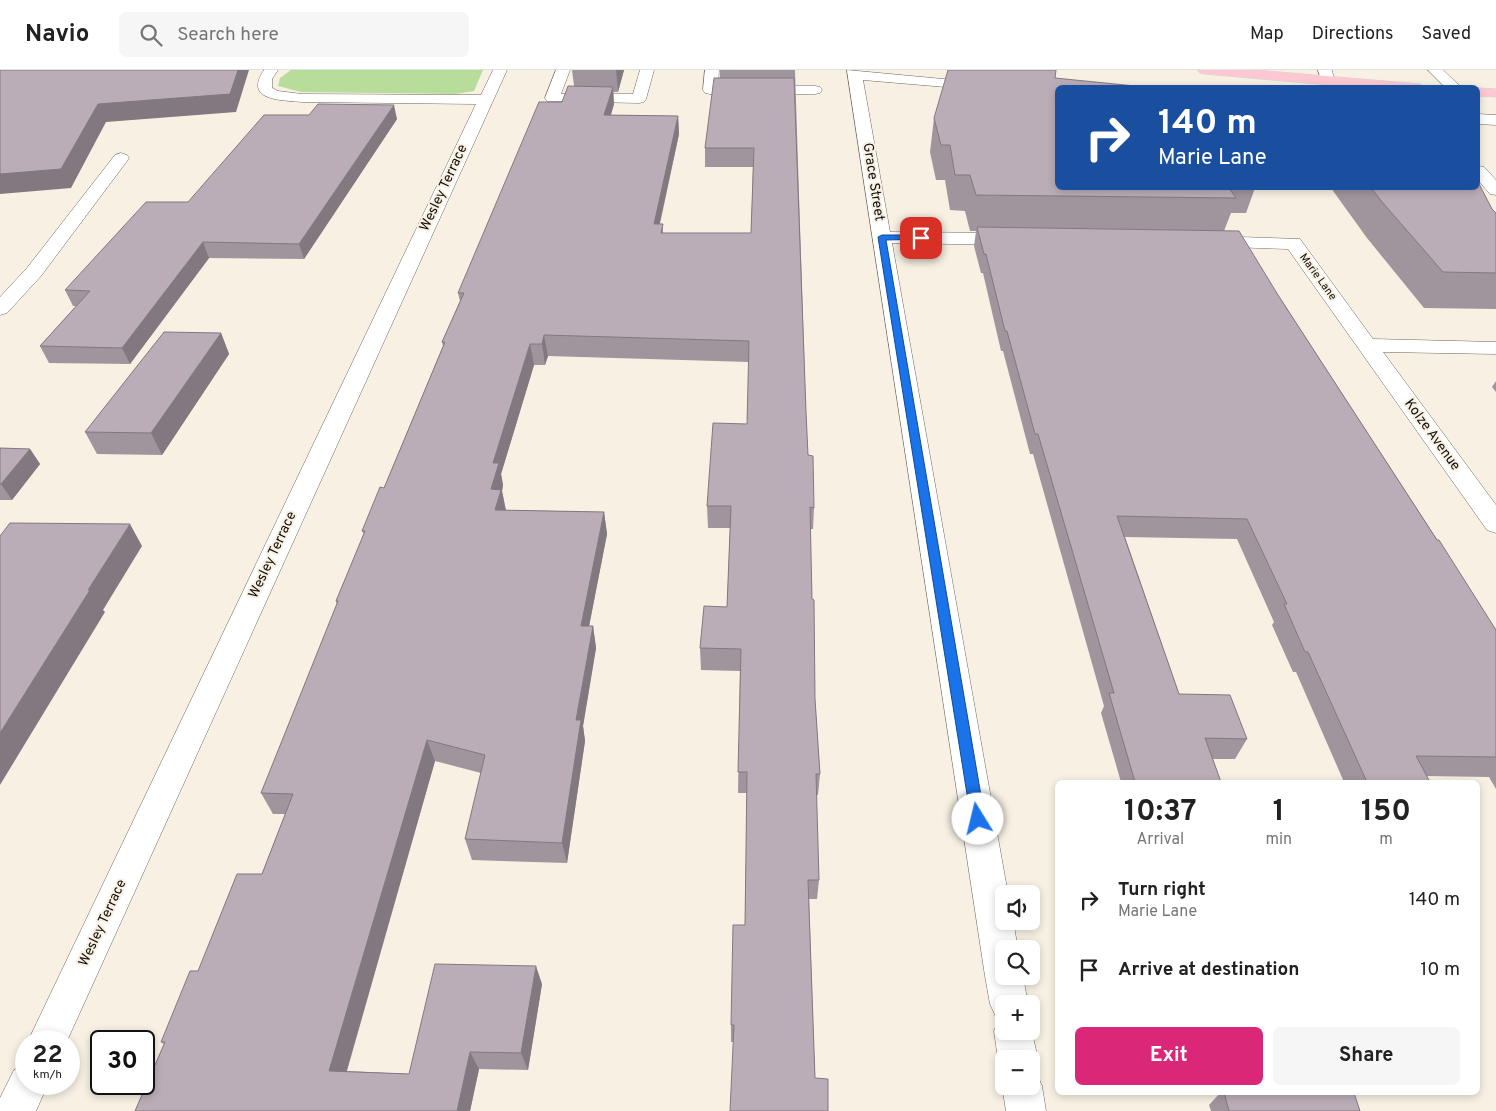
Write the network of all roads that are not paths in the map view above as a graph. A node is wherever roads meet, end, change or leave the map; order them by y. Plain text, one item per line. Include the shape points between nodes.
1 (271, 70) edge
2 (500, 70) edge
3 (563, 70) edge
4 (647, 70) edge
5 (712, 70) edge
6 (1205, 70) edge
7 (1435, 70) edge
8 (855, 73) edge
9 (1326, 75) edge
10 (1350, 85) edge
11 (1452, 85) edge
12 (1000, 88) edge
13 (815, 90) dead end
14 (1480, 92) edge
15 (1496, 93) edge
16 (485, 100) junction
17 (1480, 118) edge
18 (1496, 120) edge
19 (121, 158) dead end
20 (1485, 174) edge
21 (1496, 190) edge
22 (882, 237) junction
23 (1029, 239) edge
24 (1195, 242) edge
25 (0, 309) edge
26 (1368, 346) junction
27 (1496, 348) edge
28 (1496, 524) edge
29 (998, 940) edge
30 (53, 1030) edge
31 (23, 1095) edge
32 (1023, 1095) edge
33 (15, 1111) edge
34 (1026, 1111) edge

1 - 16 street via 265,80 265,90 293,97
2 - 16 street, Wesley Terrace
3 - 4 street via 552,98 639,99
5 - 13 street via 710,90
6 - 9 main road
7 - 11 street
8 - 12 street
8 - 22 street, Grace Street
9 - 10 main road
14 - 15 main road
16 - 30 street, Wesley Terrace
17 - 18 street
19 - 25 street via 34,272
20 - 21 street
22 - 23 street
22 - 29 street, Grace Street
24 - 26 street, Marie Lane via 1293,243
26 - 27 street
26 - 28 street, Kolze Avenue
31 - 33 street
32 - 34 street

